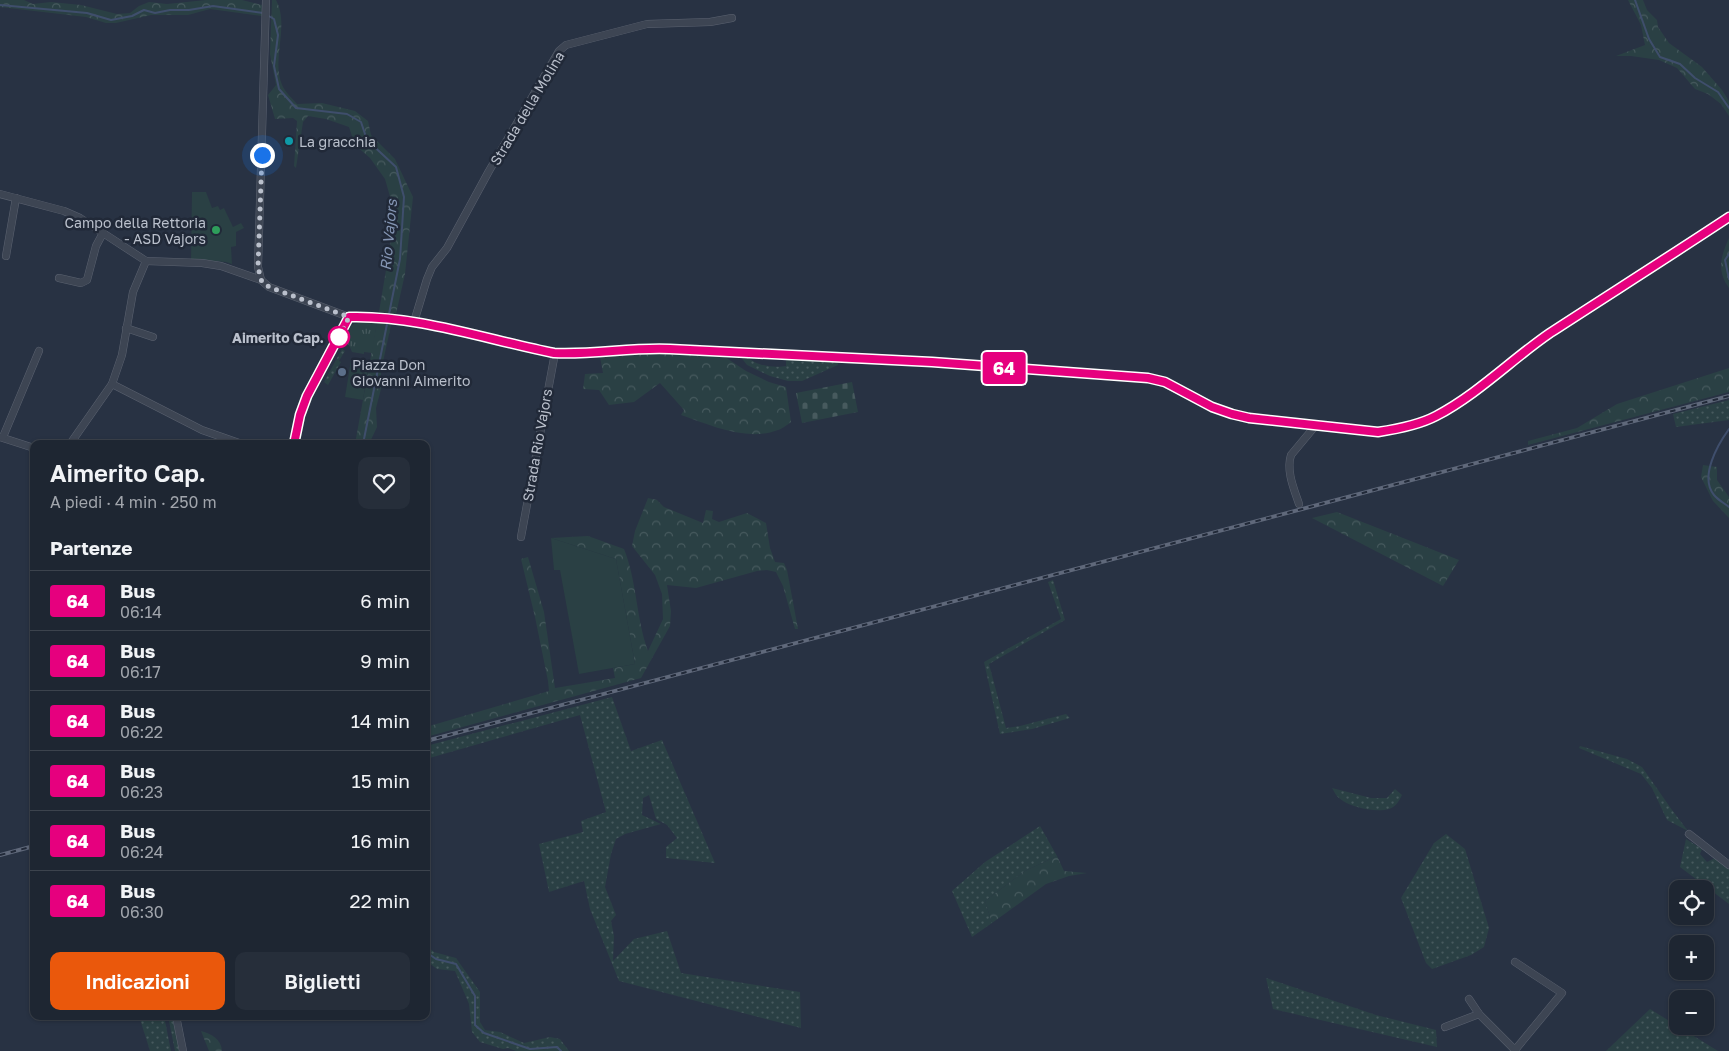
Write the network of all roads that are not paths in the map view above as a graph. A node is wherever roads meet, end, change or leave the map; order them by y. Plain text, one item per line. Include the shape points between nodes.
1 (266, 0) edge
2 (732, 18) dead end
3 (0, 194) edge
4 (16, 198) junction
5 (1729, 217) edge
6 (103, 234) junction
7 (6, 256) dead end
8 (146, 261) junction
9 (59, 278) dead end
10 (261, 280) junction
11 (349, 317) junction
12 (414, 322) junction
13 (126, 328) junction
14 (153, 337) dead end
15 (40, 351) dead end
16 (554, 353) junction
17 (112, 384) junction
18 (1316, 425) junction
19 (1, 437) edge
20 (73, 440) edge
21 (231, 440) edge
22 (295, 440) edge
23 (30, 447) edge
24 (1298, 504) dead end
25 (521, 537) dead end
26 (1689, 834) dead end
27 (1729, 865) edge
28 (1515, 962) dead end
29 (1469, 999) dead end
30 (1479, 1014) junction
31 (177, 1020) edge
32 (1446, 1027) dead end
33 (1515, 1050) edge
34 (183, 1051) edge

1 - 10 street via 258,267
2 - 12 street, Strada della Molina via 647,24 566,45 559,51 447,248 432,266
3 - 4 street
4 - 6 street via 64,210
4 - 7 street
5 - 18 street via 1531,346 1459,402 1435,416 1378,432
6 - 8 street
6 - 9 street via 96,246 88,280 81,283
8 - 10 street via 221,266
8 - 13 street via 133,292
10 - 11 street via 269,287
11 - 12 street
11 - 22 street via 307,396
12 - 16 street
13 - 14 street
13 - 17 street via 122,355
15 - 19 street
16 - 18 street via 651,348 932,362 1148,378 1165,382 1232,414
16 - 25 street, Strada Rio Vajors
17 - 20 street
17 - 21 street via 202,430
18 - 24 street via 1291,455 1289,462
19 - 23 street
26 - 27 street
28 - 33 street via 1562,993
29 - 30 street
30 - 32 street
30 - 33 street
31 - 34 street

